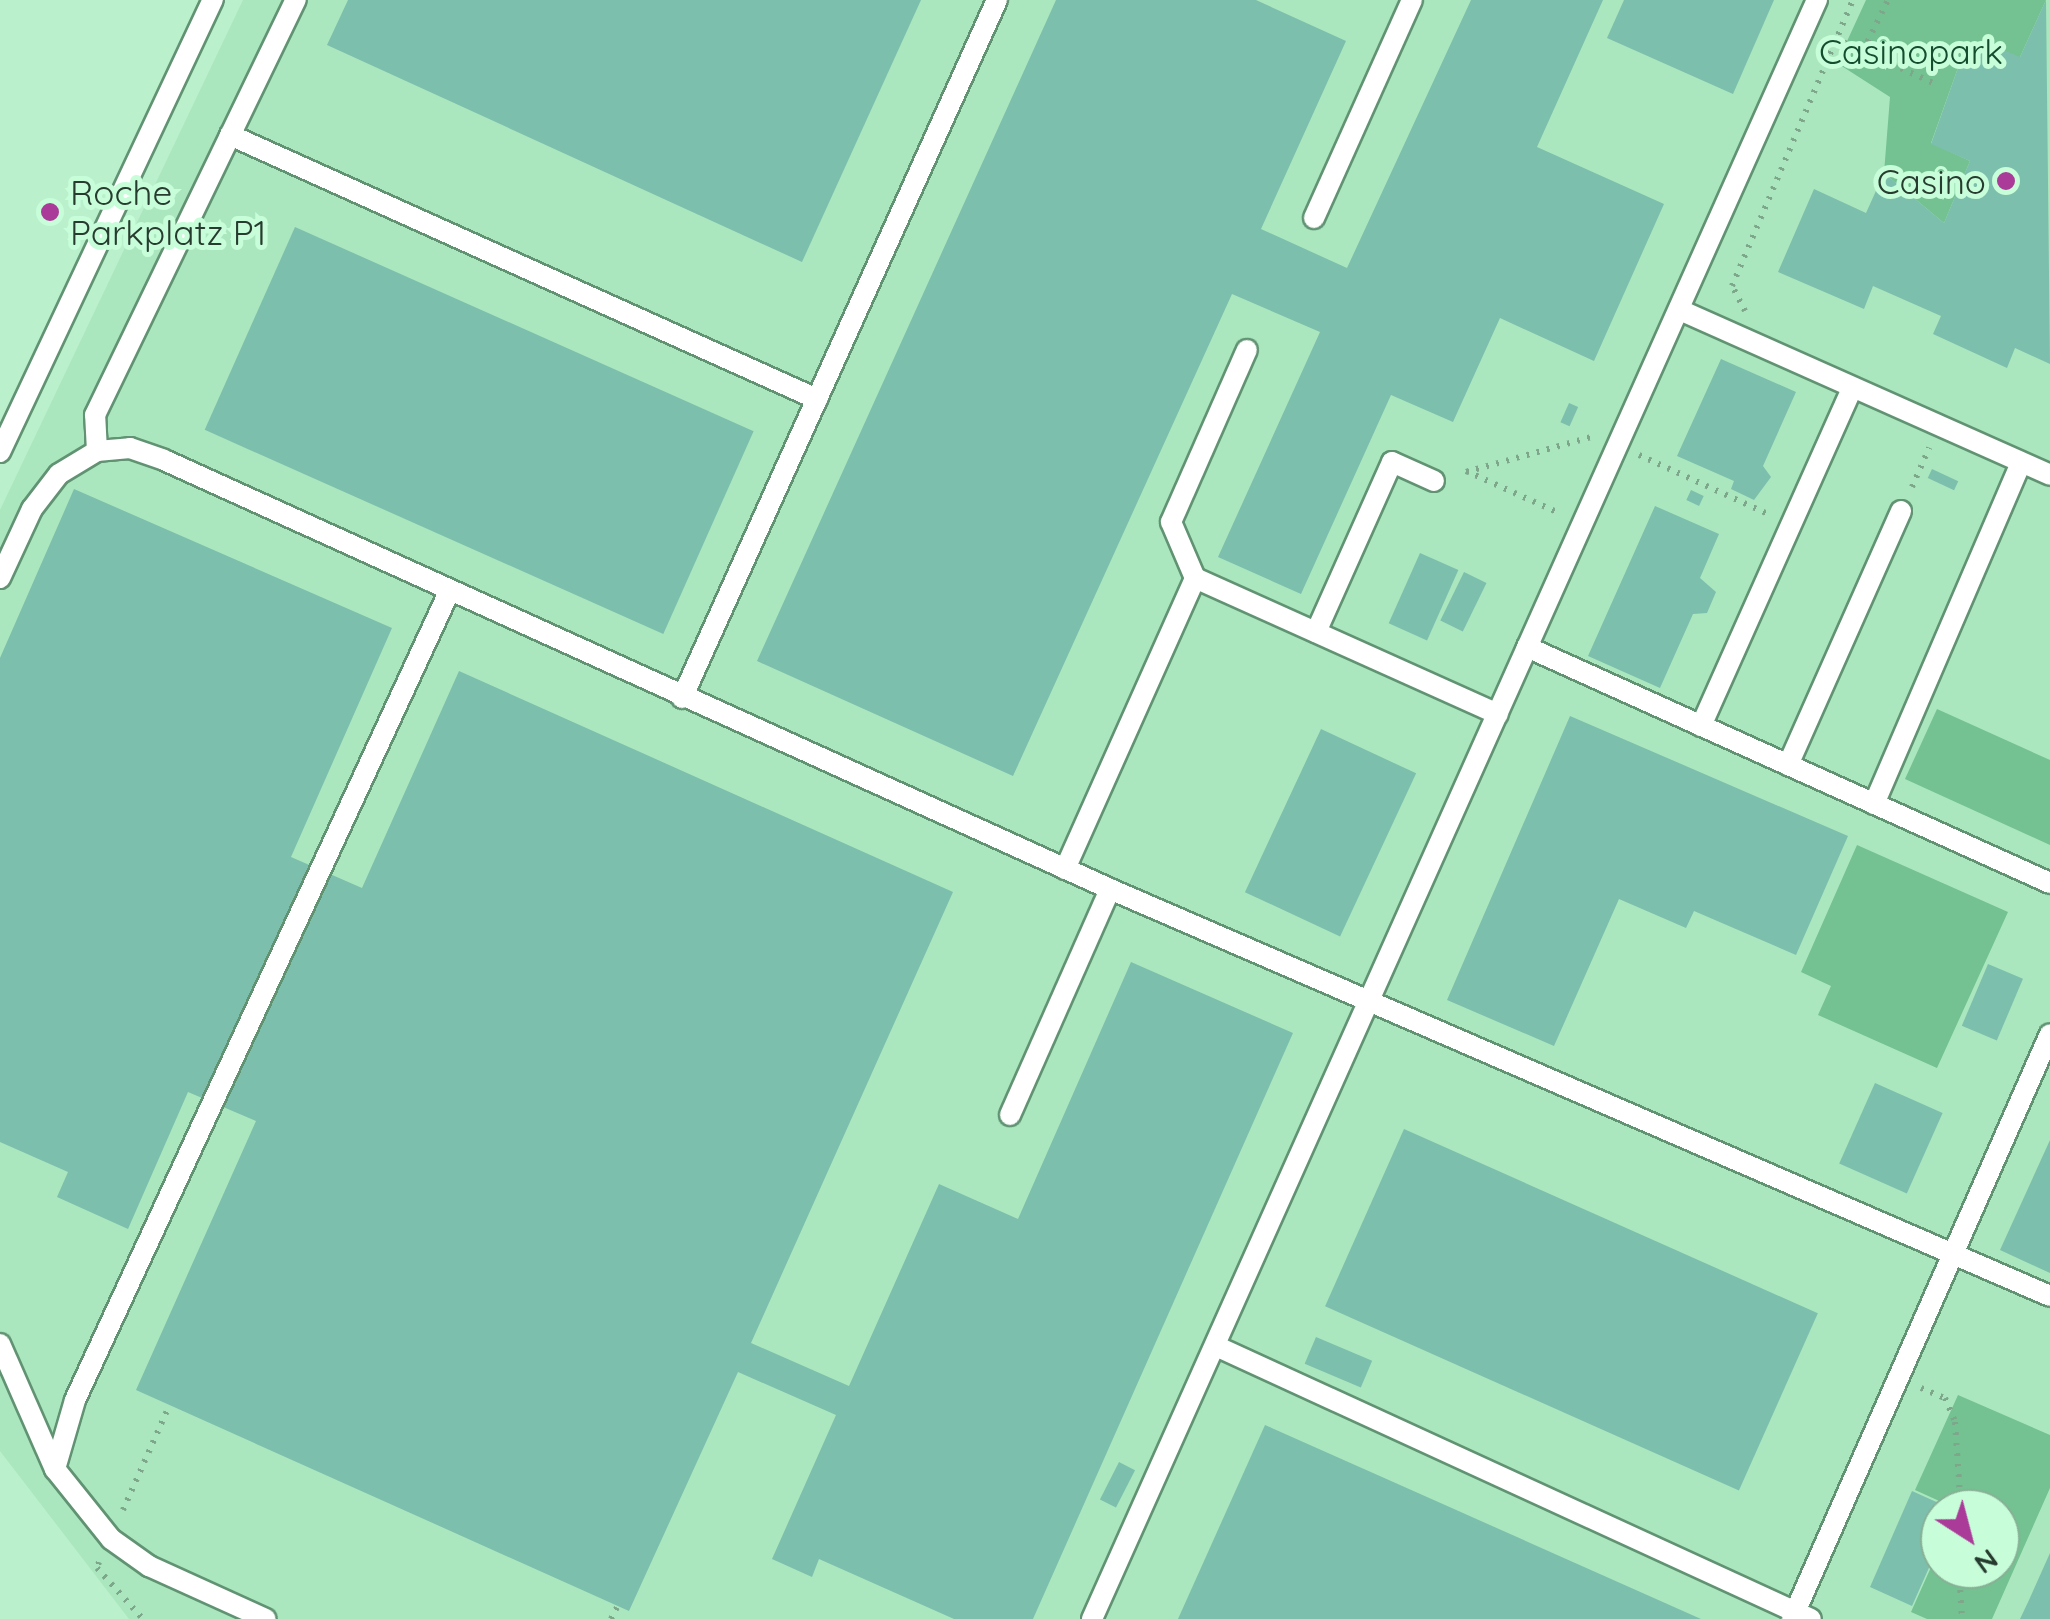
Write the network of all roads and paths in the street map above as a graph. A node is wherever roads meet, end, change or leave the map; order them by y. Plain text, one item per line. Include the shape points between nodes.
1 (214, 0) edge
2 (296, 0) edge
3 (997, 0) edge
4 (1412, 0) edge
5 (1817, 0) edge
6 (1853, 0) edge
7 (1888, 0) edge
8 (1805, 26) junction
9 (1835, 39) junction
10 (1862, 51) junction
11 (1933, 83) dead end
12 (230, 136) junction
13 (1314, 218) dead end
14 (1682, 311) junction
15 (1737, 336) junction
16 (1247, 350) dead end
17 (1852, 388) junction
18 (817, 400) junction
19 (1939, 426) junction
20 (1618, 446) junction
21 (97, 451) junction
22 (0, 452) edge
23 (2021, 462) junction
24 (1466, 472) junction
25 (2050, 476) edge
26 (1434, 481) joint
27 (1902, 511) joint
28 (1583, 524) junction
29 (1792, 525) junction
30 (0, 578) edge
31 (1195, 578) junction
32 (448, 592) junction
33 (1316, 632) junction
34 (1527, 647) junction
35 (682, 698) junction
36 (1498, 714) junction
37 (1701, 726) junction
38 (1788, 765) junction
39 (1874, 804) junction
40 (1065, 870) junction
41 (2050, 883) edge
42 (1110, 890) junction
43 (1369, 1002) junction
44 (2050, 1034) edge
45 (1010, 1116) dead end
46 (1952, 1254) junction
47 (2050, 1296) edge
48 (0, 1344) edge
49 (1218, 1348) junction
50 (1897, 1377) junction
51 (169, 1406) dead end
52 (161, 1423) dead end
53 (55, 1469) junction
54 (1960, 1489) edge
55 (1960, 1589) edge
56 (617, 1607) dead end
57 (1799, 1617) edge
58 (266, 1619) edge
59 (612, 1619) edge
60 (1092, 1619) edge
61 (1962, 1619) edge

1 - 22 lane
2 - 12 lane
3 - 18 lane
4 - 13 lane
5 - 8 lane
6 - 9 path
7 - 10 path
8 - 9 path
8 - 14 lane
9 - 10 path
9 - 15 path via 1732,286 1747,305
10 - 11 path
12 - 18 lane
12 - 21 lane via 95,416
14 - 15 lane
14 - 20 lane
15 - 17 lane
16 - 31 lane via 1171,522
17 - 19 lane
17 - 29 lane
18 - 35 lane
19 - 23 lane
19 - 27 path
20 - 24 path via 1589,432
20 - 28 lane
20 - 29 path
21 - 30 lane via 59,474 32,509
21 - 32 lane via 130,448 164,460
23 - 25 lane
23 - 39 lane
24 - 26 path via 1456,466
24 - 28 path
26 - 33 lane via 1392,462
27 - 38 lane
28 - 34 lane
29 - 37 lane
31 - 33 lane
31 - 40 lane
32 - 35 lane
32 - 53 lane via 75,1400
33 - 36 lane
34 - 36 lane
34 - 37 lane
35 - 40 lane
36 - 43 lane
37 - 38 lane
38 - 39 lane
39 - 41 lane
40 - 42 lane
42 - 43 lane
42 - 45 lane
43 - 46 lane
43 - 49 lane
44 - 46 lane
46 - 47 lane
46 - 50 lane
48 - 53 lane
49 - 57 lane
49 - 60 lane
50 - 54 path via 1945,1398 1961,1456
50 - 57 lane
51 - 52 path
53 - 58 lane via 124,1550
55 - 61 path
56 - 59 path

